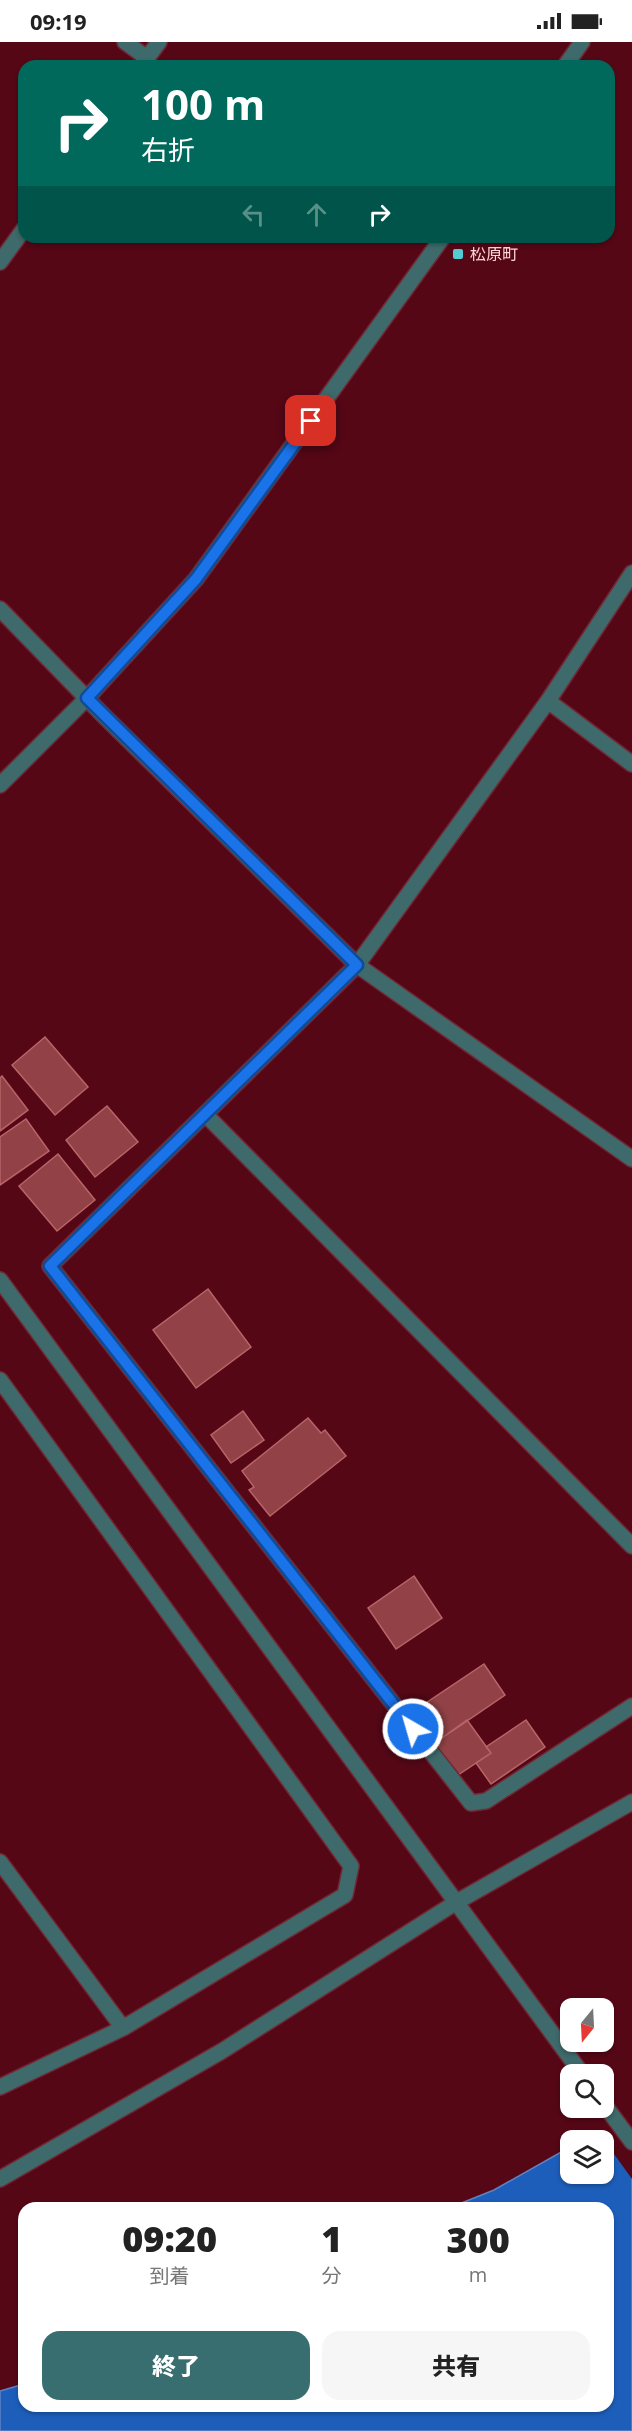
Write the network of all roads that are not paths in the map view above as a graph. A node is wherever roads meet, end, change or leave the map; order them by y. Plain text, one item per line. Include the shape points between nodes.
1 (125, 42) edge
2 (159, 42) edge
3 (582, 42) edge
4 (142, 60) edge
5 (146, 60) edge
6 (569, 60) edge
7 (18, 236) edge
8 (439, 243) edge
9 (0, 262) edge
10 (632, 573) edge
11 (0, 609) edge
12 (87, 698) junction
13 (548, 701) junction
14 (632, 764) edge
15 (0, 785) edge
16 (357, 965) junction
17 (206, 1115) junction
18 (632, 1159) edge
19 (0, 1280) edge
20 (0, 1380) edge
21 (632, 1546) edge
22 (632, 1706) edge
23 (632, 1802) edge
24 (0, 1862) edge
25 (455, 1903) junction
26 (123, 2028) junction
27 (575, 2064) edge
28 (0, 2087) edge
29 (614, 2118) edge
30 (632, 2142) edge
31 (0, 2179) edge

1 - 4 street
2 - 5 street
3 - 6 street
7 - 9 street
8 - 12 street via 196,579
10 - 13 street
11 - 12 street
12 - 15 street
12 - 16 street
13 - 14 street
13 - 16 street
16 - 17 street
16 - 18 street
17 - 21 street
17 - 22 street via 50,1266 471,1803 486,1802
19 - 25 street
20 - 26 street via 351,1866 345,1895
23 - 25 street
24 - 26 street
25 - 27 street
25 - 31 street via 222,2051
26 - 28 street
29 - 30 street

